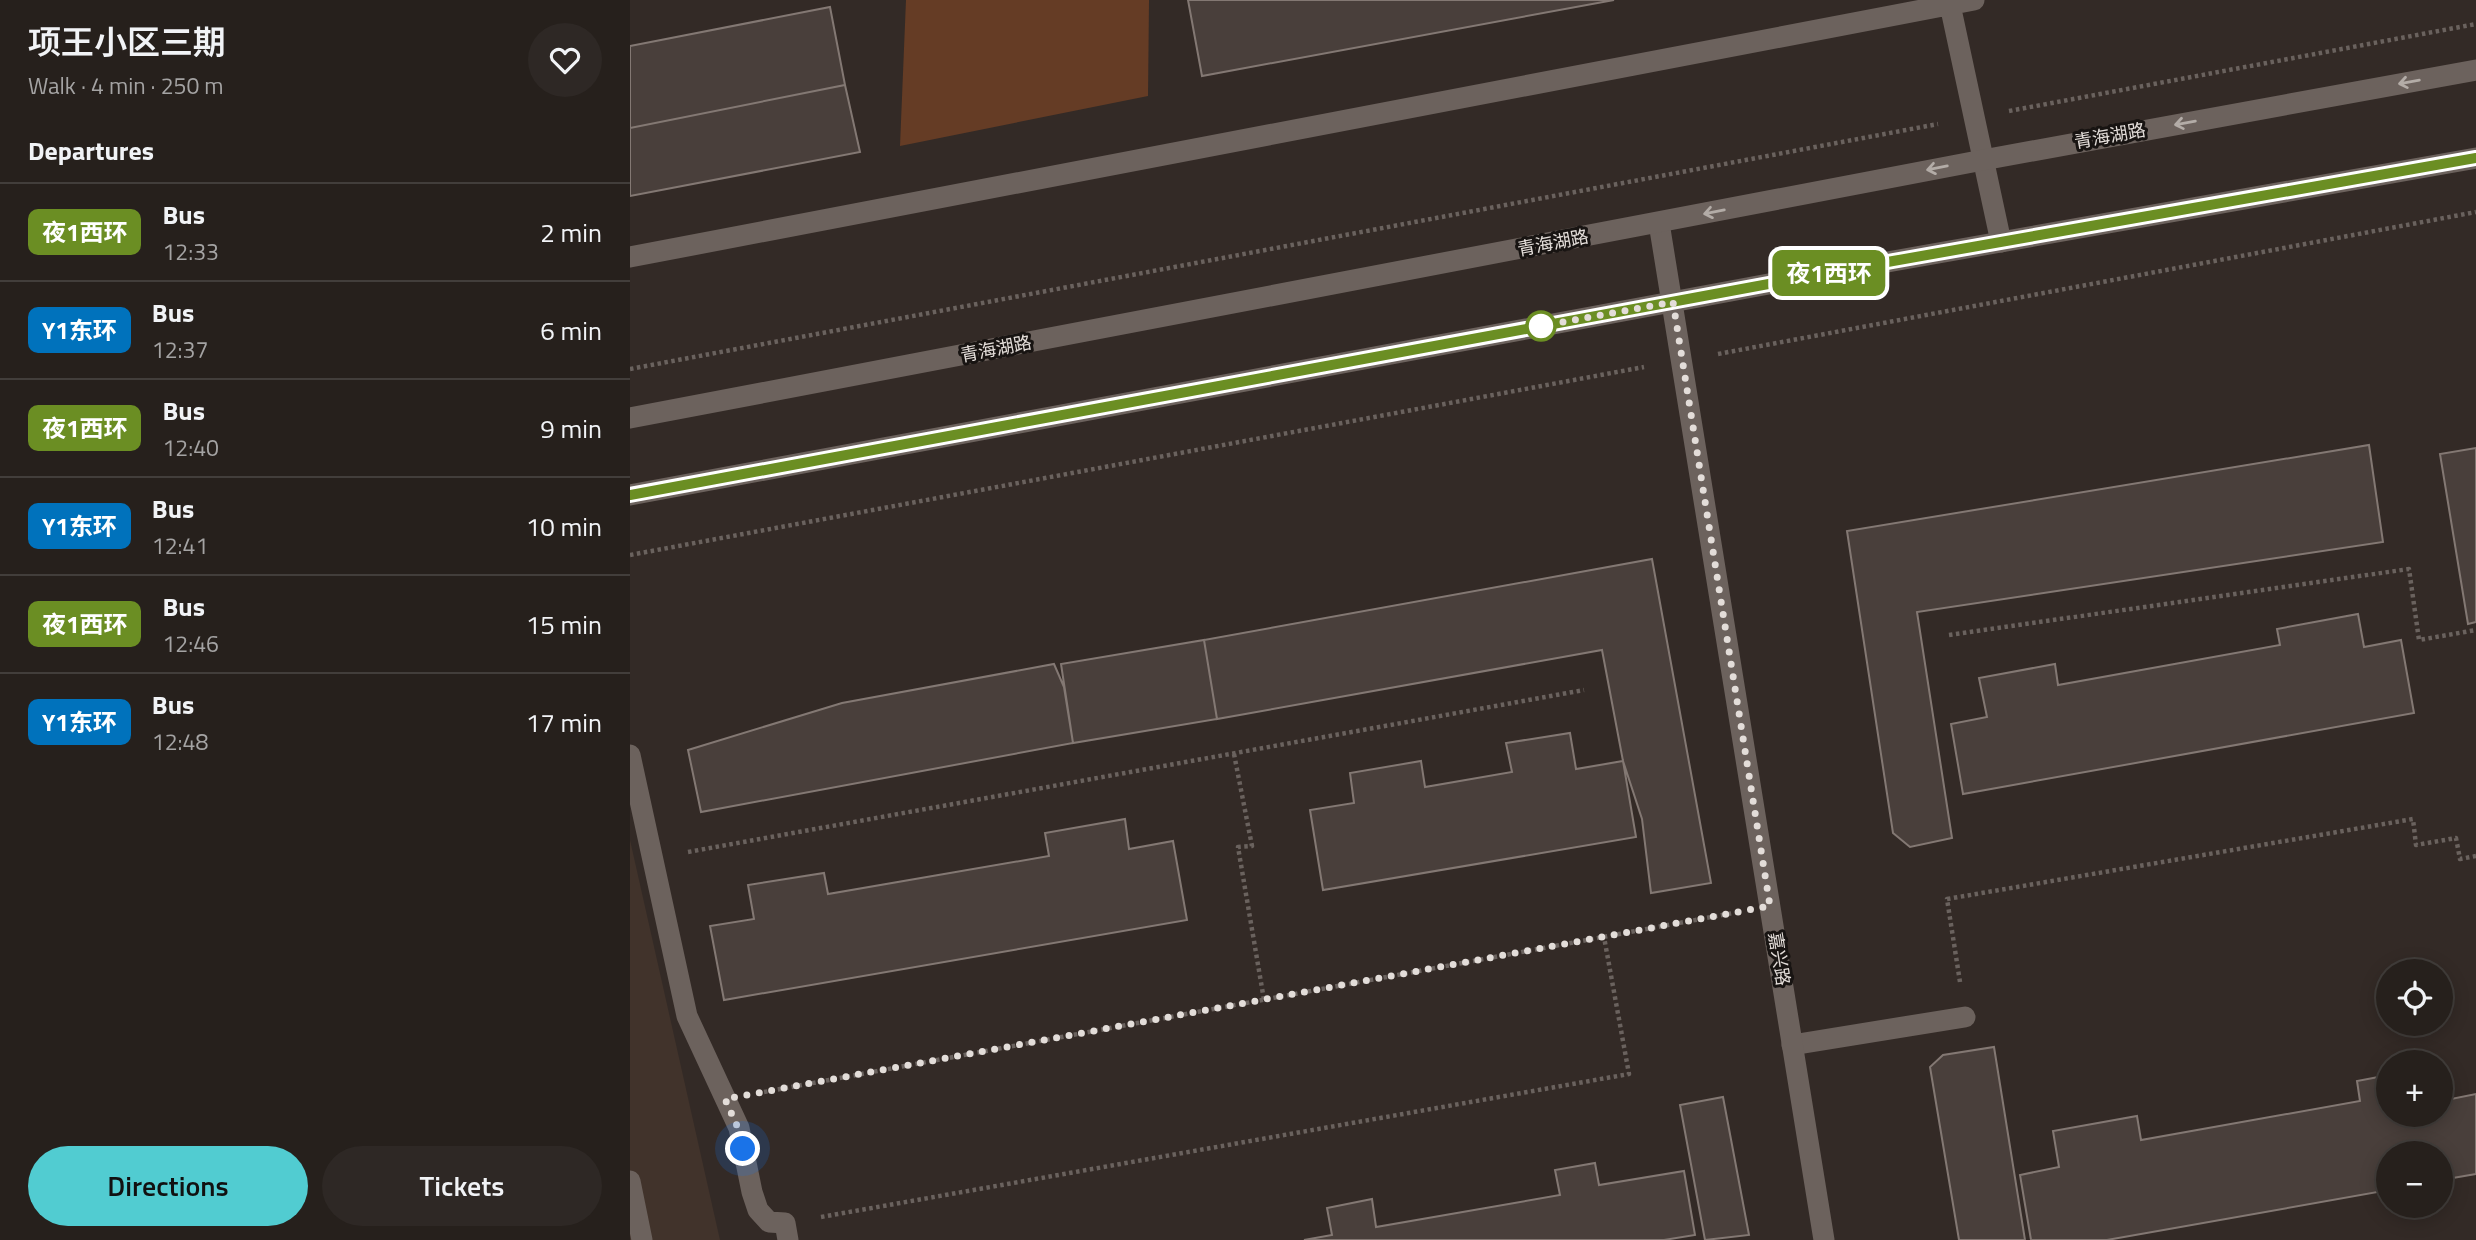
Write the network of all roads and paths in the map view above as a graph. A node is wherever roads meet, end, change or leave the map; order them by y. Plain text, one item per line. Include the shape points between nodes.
1 (1974, 0) edge
2 (1949, 2) edge
3 (2476, 24) edge
4 (2476, 69) edge
5 (1974, 118) junction
6 (2476, 158) edge
7 (1983, 160) junction
8 (2476, 212) edge
9 (1659, 223) junction
10 (2001, 242) junction
11 (630, 257) edge
12 (1673, 302) junction
13 (1682, 360) junction
14 (630, 369) edge
15 (630, 418) edge
16 (630, 495) edge
17 (630, 555) edge
18 (2476, 630) edge
19 (1948, 635) dead end
20 (1584, 691) dead end
21 (1234, 754) junction
22 (630, 755) edge
23 (2476, 856) edge
24 (653, 859) junction
25 (1770, 906) junction
26 (1604, 937) junction
27 (1264, 1000) junction
28 (1965, 1017) joint
29 (1792, 1045) junction
30 (725, 1099) junction
31 (630, 1181) edge
32 (787, 1232) edge
33 (642, 1240) edge
34 (1824, 1240) edge

1 - 2 main road
2 - 5 main road
2 - 11 main road
3 - 5 path
4 -> 7 main road, 青海湖路
5 - 7 main road
5 - 14 path
6 - 10 main road
7 -> 9 main road, 青海湖路
7 - 10 main road
8 - 13 path
9 - 12 main road, 嘉兴路
9 - 15 main road, 青海湖路
10 - 12 main road
12 - 13 main road, 嘉兴路
12 - 16 main road
13 - 17 path
13 - 25 main road, 嘉兴路
18 - 19 path via 2419,640 2409,569
20 - 21 path
21 - 24 path
21 - 27 path via 1252,846 1238,847
22 - 24 main road
23 - 28 path via 2460,859 2456,838 2416,845 2413,819 1947,899
24 - 30 main road via 687,1016
25 - 26 path
25 - 29 main road, 嘉兴路
26 - 27 path
26 - 32 path via 1629,1074
27 - 30 path
28 - 29 main road
29 - 34 main road, 嘉兴路
30 - 32 main road via 738,1128 758,1210
31 - 33 main road

